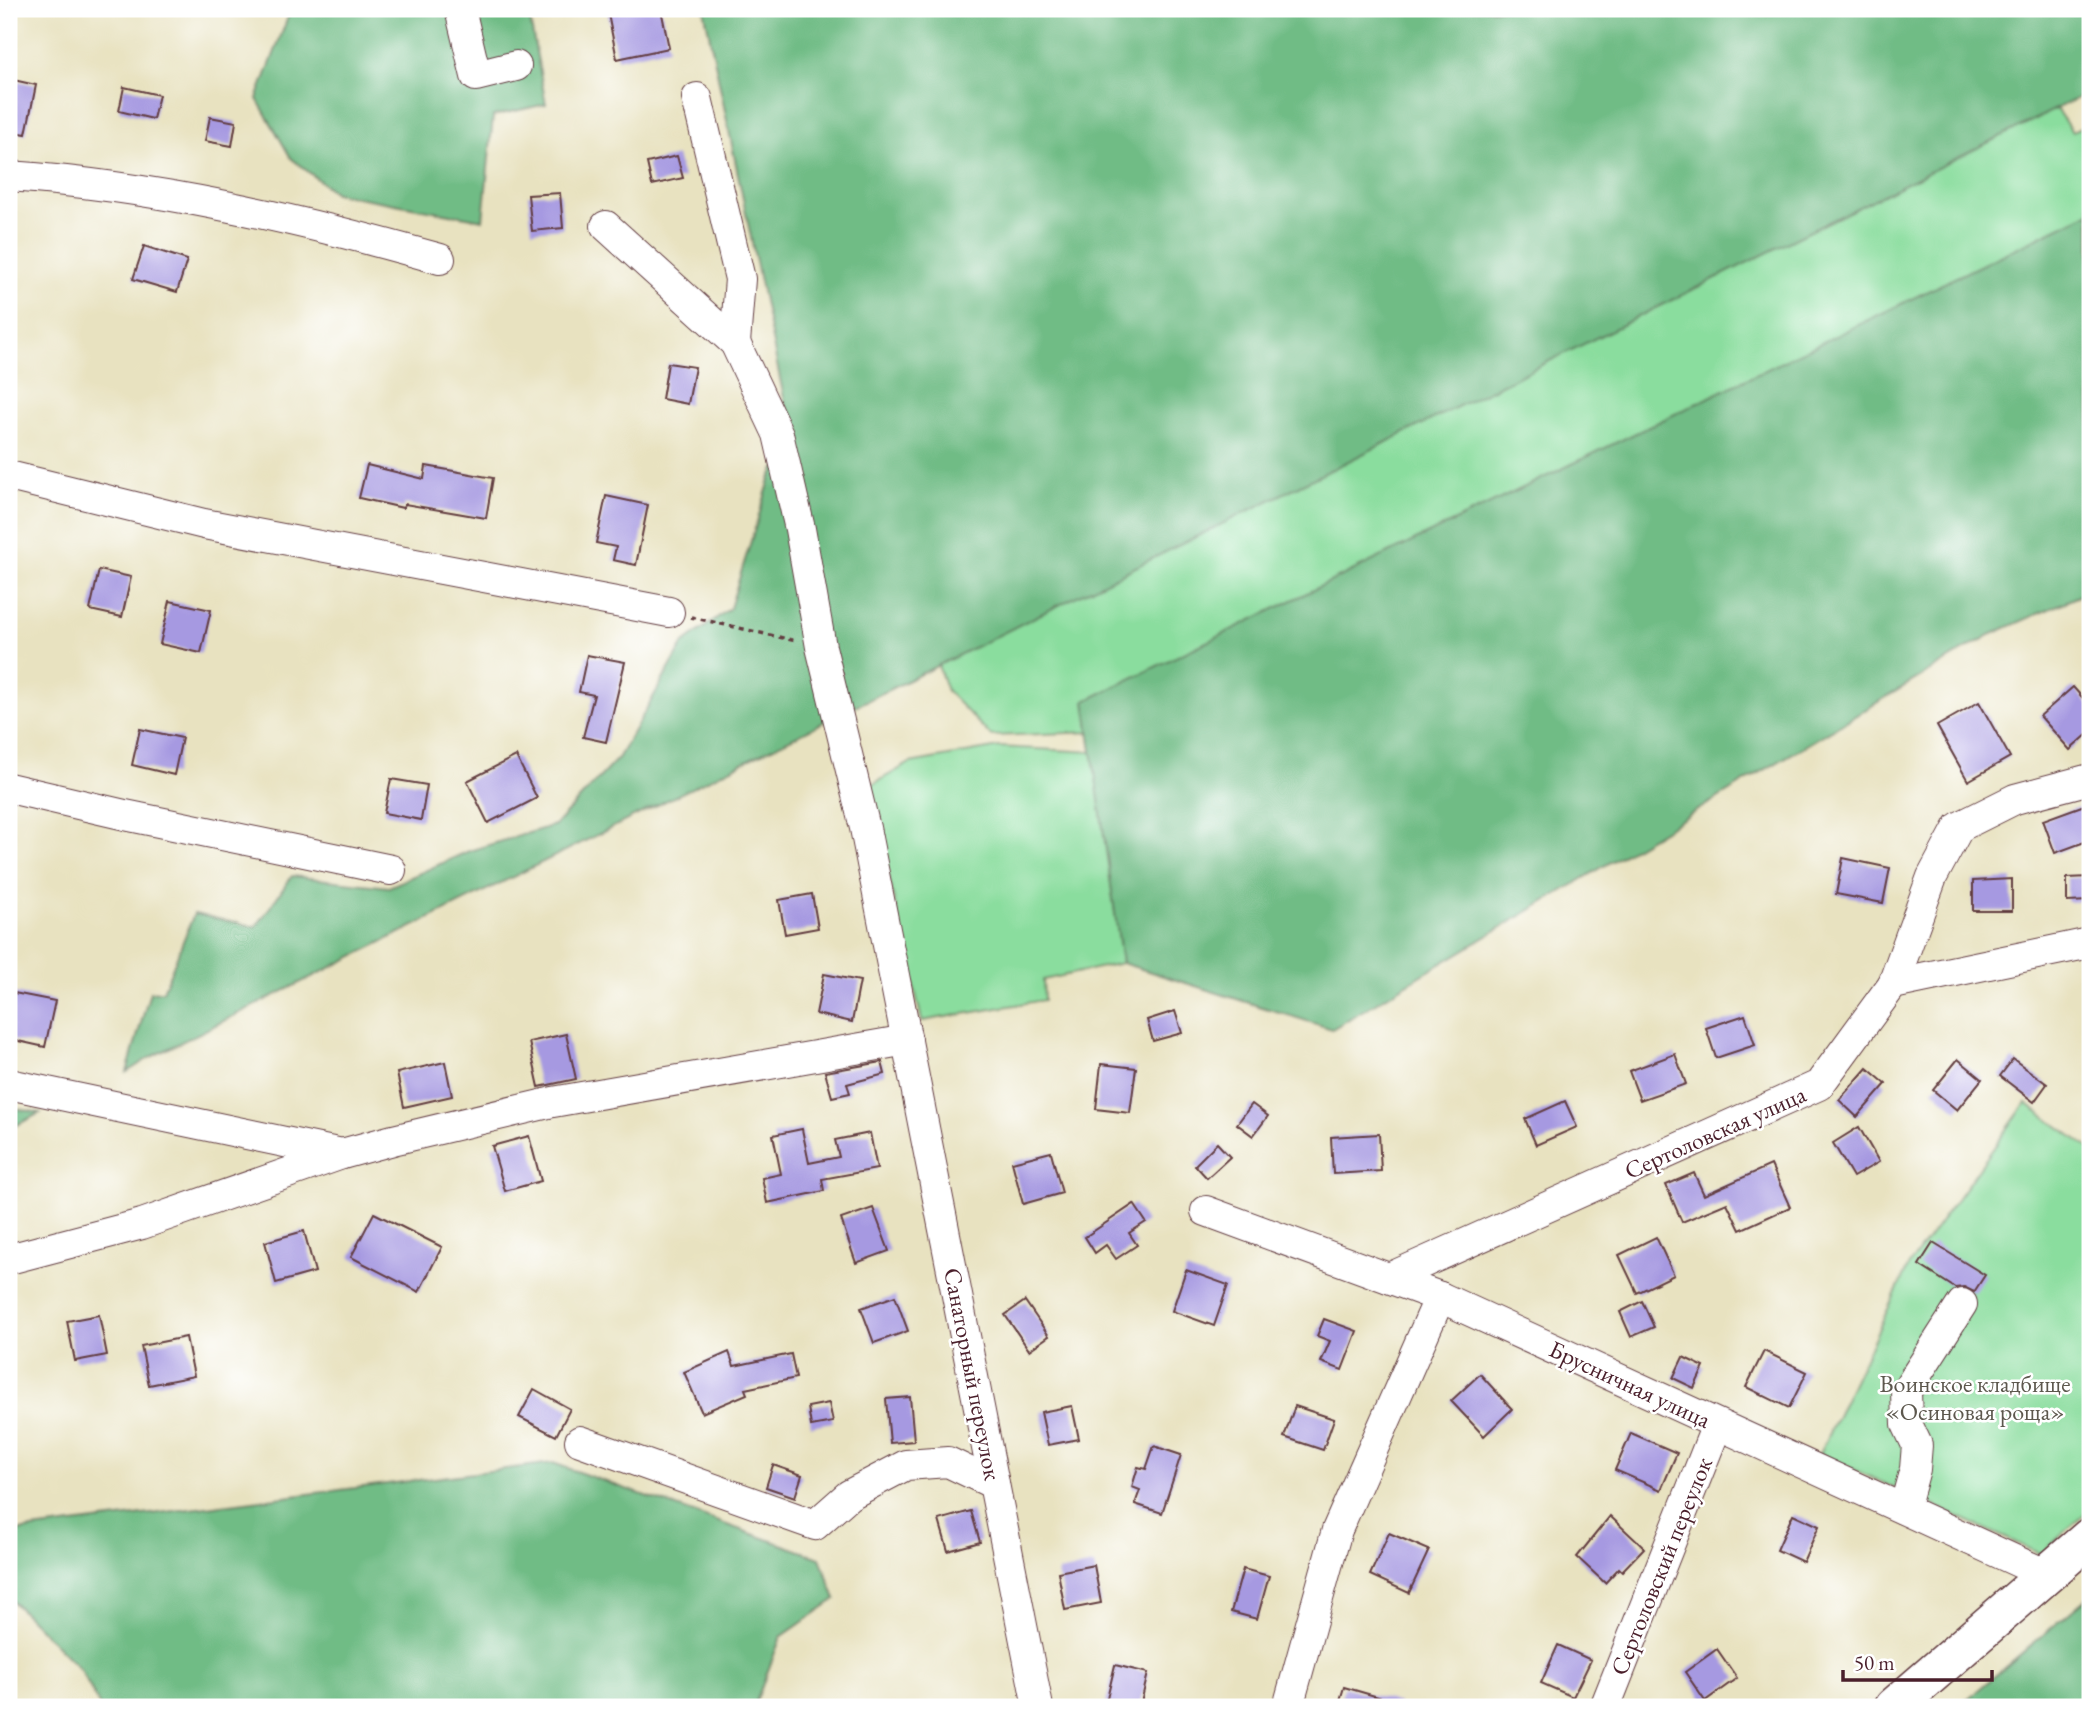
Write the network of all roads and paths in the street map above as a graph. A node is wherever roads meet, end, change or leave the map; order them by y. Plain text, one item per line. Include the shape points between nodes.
1 (460, 9) edge
2 (516, 66) dead end
3 (697, 98) dead end
4 (9, 176) edge
5 (606, 226) dead end
6 (440, 258) dead end
7 (735, 343) junction
8 (9, 476) edge
9 (669, 611) joint
10 (821, 647) junction
11 (2090, 779) edge
12 (9, 788) edge
13 (391, 870) dead end
14 (2090, 943) edge
15 (1892, 985) junction
16 (907, 1040) junction
17 (9, 1084) edge
18 (342, 1154) junction
19 (1206, 1211) dead end
20 (9, 1259) edge
21 (1389, 1278) junction
22 (1440, 1297) junction
23 (1962, 1304) dead end
24 (1717, 1425) junction
25 (580, 1441) dead end
26 (994, 1484) junction
27 (1905, 1509) junction
28 (2090, 1537) edge
29 (2047, 1575) junction
30 (1038, 1707) edge
31 (1289, 1707) edge
32 (1605, 1707) edge
33 (1894, 1707) edge

1 - 2 street via 476,76
3 - 7 street via 740,279
4 - 6 street via 226,205
5 - 7 street
7 - 10 street, Санаторный переулок via 778,434
8 - 9 street via 204,524
9 - 10 path
10 - 16 street, Санаторный переулок via 865,828
11 - 15 street, Сертоловская улица via 2015,799 1959,827 1932,877
12 - 13 street
14 - 15 street
15 - 21 street, Сертоловская улица via 1819,1086
16 - 18 street via 553,1102
16 - 26 street, Санаторный переулок
17 - 18 street
18 - 20 street via 142,1224
19 - 21 street, Брусничная улица
21 - 22 street, Брусничная улица
22 - 24 street, Брусничная улица
22 - 31 street via 1337,1530
23 - 27 street via 1906,1391 1907,1424 1917,1445
24 - 27 street, Брусничная улица
24 - 32 street, Сертоловский переулок
25 - 26 street via 815,1525 849,1495 906,1465 948,1462
26 - 30 street, Санаторный переулок
27 - 29 street, Брусничная улица
28 - 29 main road
29 - 33 main road

